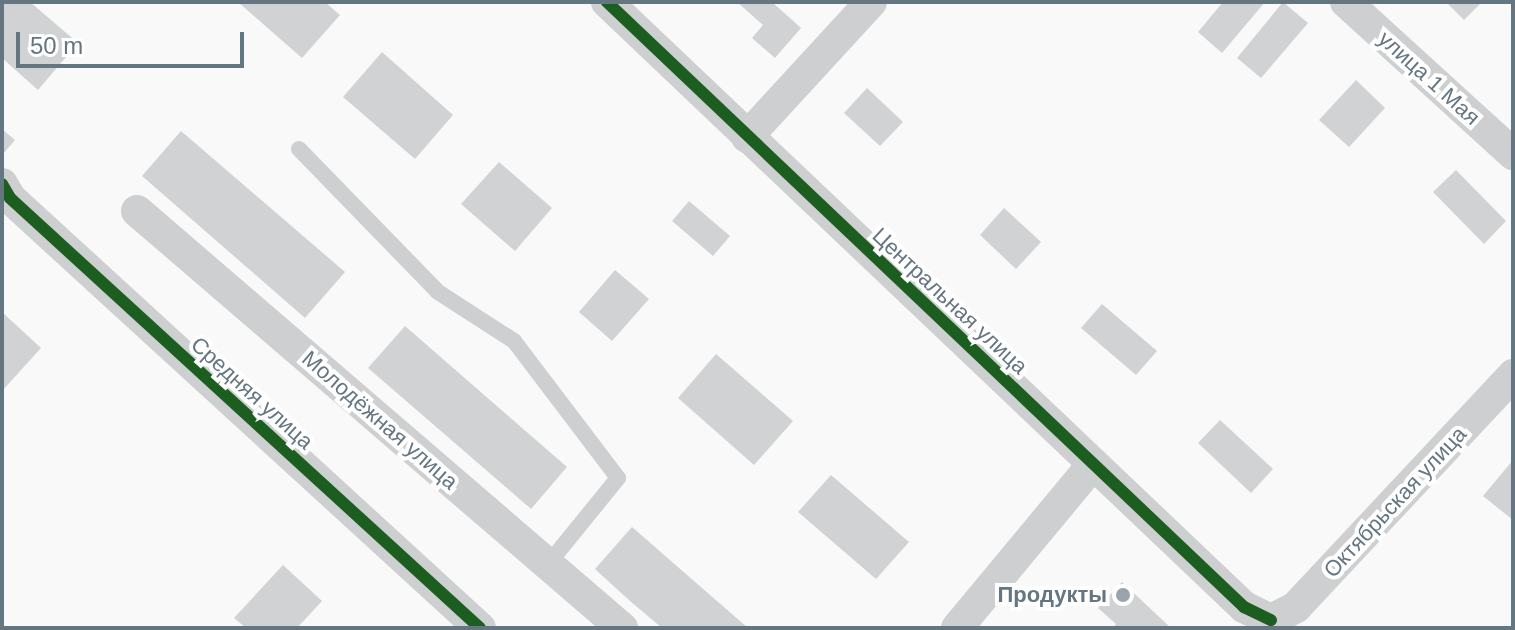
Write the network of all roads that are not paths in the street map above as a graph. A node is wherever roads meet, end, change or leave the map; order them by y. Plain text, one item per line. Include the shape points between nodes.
1 (607, 2) edge
2 (871, 2) edge
3 (1346, 2) edge
4 (747, 137) junction
5 (299, 149) dead end
6 (1513, 154) edge
7 (5, 197) edge
8 (137, 211) dead end
9 (1513, 375) edge
10 (1093, 464) junction
11 (548, 564) junction
12 (466, 624) edge
13 (1273, 624) edge
14 (622, 628) edge
15 (957, 628) edge

1 - 4 street, Центральная улица
2 - 4 street
3 - 6 street, улица 1 Мая
4 - 10 street, Центральная улица
5 - 11 lane via 438,292 514,341 618,478
7 - 12 street, Средняя улица
8 - 11 street, Молодёжная улица
9 - 13 street, Октябрьская улица via 1296,607
10 - 13 street, Центральная улица via 1244,607
10 - 15 street
11 - 14 street, Молодёжная улица

